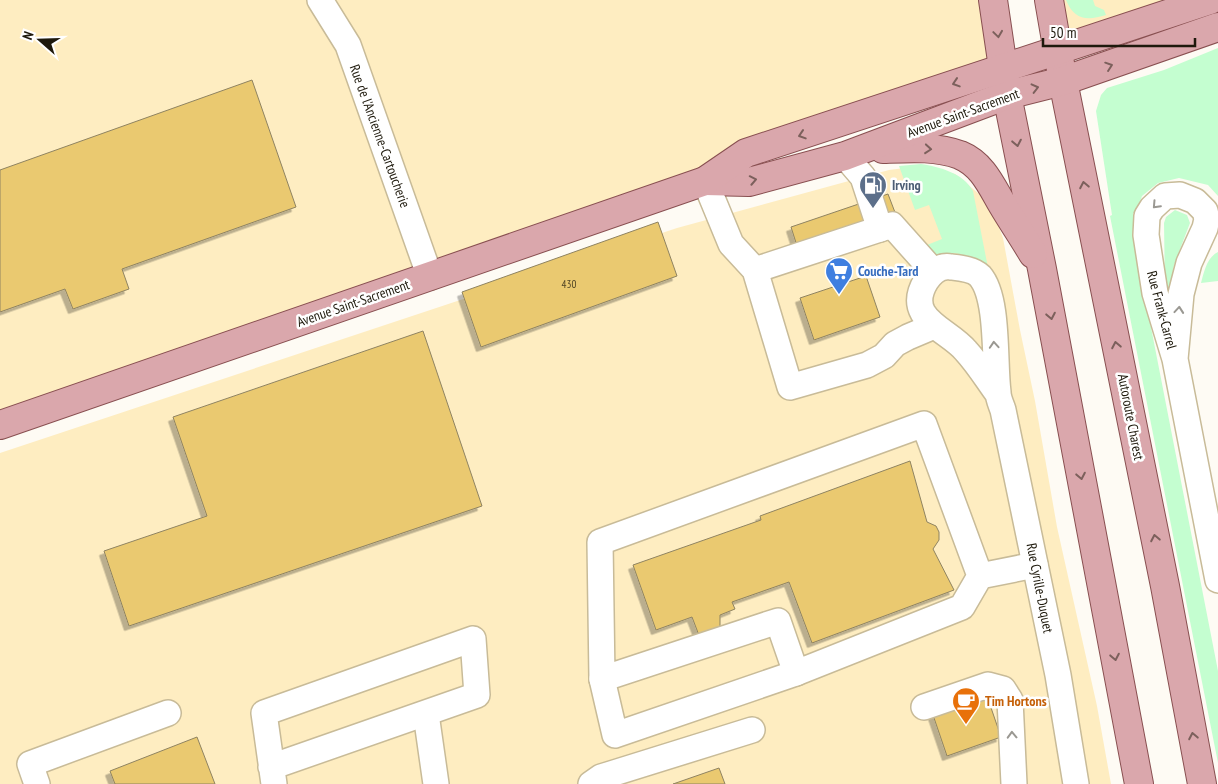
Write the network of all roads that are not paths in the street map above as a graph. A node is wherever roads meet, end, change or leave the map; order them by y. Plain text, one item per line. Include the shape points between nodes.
1 (320, 0) edge
2 (993, 0) edge
3 (1049, 0) edge
4 (1210, 0) edge
5 (1218, 27) edge
6 (1058, 51) junction
7 (1002, 68) junction
8 (1063, 81) junction
9 (1007, 95) junction
10 (845, 156) junction
11 (705, 181) junction
12 (880, 229) junction
13 (1042, 268) junction
14 (755, 270) junction
15 (933, 271) junction
16 (430, 277) junction
17 (934, 326) junction
18 (1175, 359) junction
19 (998, 394) junction
20 (0, 425) edge
21 (1035, 565) junction
22 (980, 576) junction
23 (1218, 580) edge
24 (796, 673) junction
25 (602, 678) junction
26 (924, 707) dead end
27 (1125, 712) junction
28 (168, 713) dead end
29 (426, 714) junction
30 (752, 730) dead end
31 (272, 775) edge
32 (37, 784) edge
33 (436, 784) edge
34 (591, 784) edge
35 (1014, 784) edge
36 (1076, 784) edge
37 (1124, 784) edge
38 (1139, 784) edge
39 (1202, 784) edge

1 - 16 street, Rue de l'Ancienne-Cartoucherie via 348,45
2 -> 7 main road
3 - 6 main road, Autoroute Charest
4 - 6 main road, Avenue Saint-Sacrement
8 -> 5 main road, Avenue Saint-Sacrement
6 - 7 main road, Avenue Saint-Sacrement
6 - 8 main road, Autoroute Charest
7 - 9 main road
7 -> 11 main road, Avenue Saint-Sacrement via 746,153
9 -> 8 main road, Avenue Saint-Sacrement
39 -> 8 main road, Autoroute Charest
9 - 10 main road, Avenue Saint-Sacrement
9 -> 13 main road
11 -> 10 main road, Avenue Saint-Sacrement via 749,182
10 - 12 street via 863,177
10 -> 13 main road via 876,149 926,148 970,160 992,184
11 - 14 street via 731,244
11 - 16 main road, Avenue Saint-Sacrement
12 - 14 street
12 - 15 street via 892,225
13 -> 27 main road
14 - 17 street via 790,387 867,365 884,356 901,340
15 - 17 street, Rue Cyrille-Duquet via 920,298 923,314
19 -> 15 street, Rue Cyrille-Duquet via 991,300 986,286 979,276 964,268 946,266
16 - 20 main road, Avenue Saint-Sacrement
17 - 19 street, Rue Cyrille-Duquet via 965,349
18 -> 18 street, Rue Frank-Carrel via 1180,294 1206,219 1205,211 1195,201 1180,195 1165,196 1152,208 1147,216 1146,235 1155,293
18 - 23 street, Rue Frank-Carrel
19 - 21 street, Rue Cyrille-Duquet
21 - 22 street
21 - 36 street, Rue Cyrille-Duquet
22 - 24 street via 962,607
22 - 25 street via 924,424 600,542
24 - 25 street via 778,621
24 - 25 street via 615,735
35 -> 26 street via 1010,700 1003,689 988,685
27 - 37 main road
27 - 38 main road
28 - 32 street via 30,764
29 - 31 street
29 - 31 street via 477,695 473,639 264,713
29 - 33 street
30 - 34 street via 601,777

